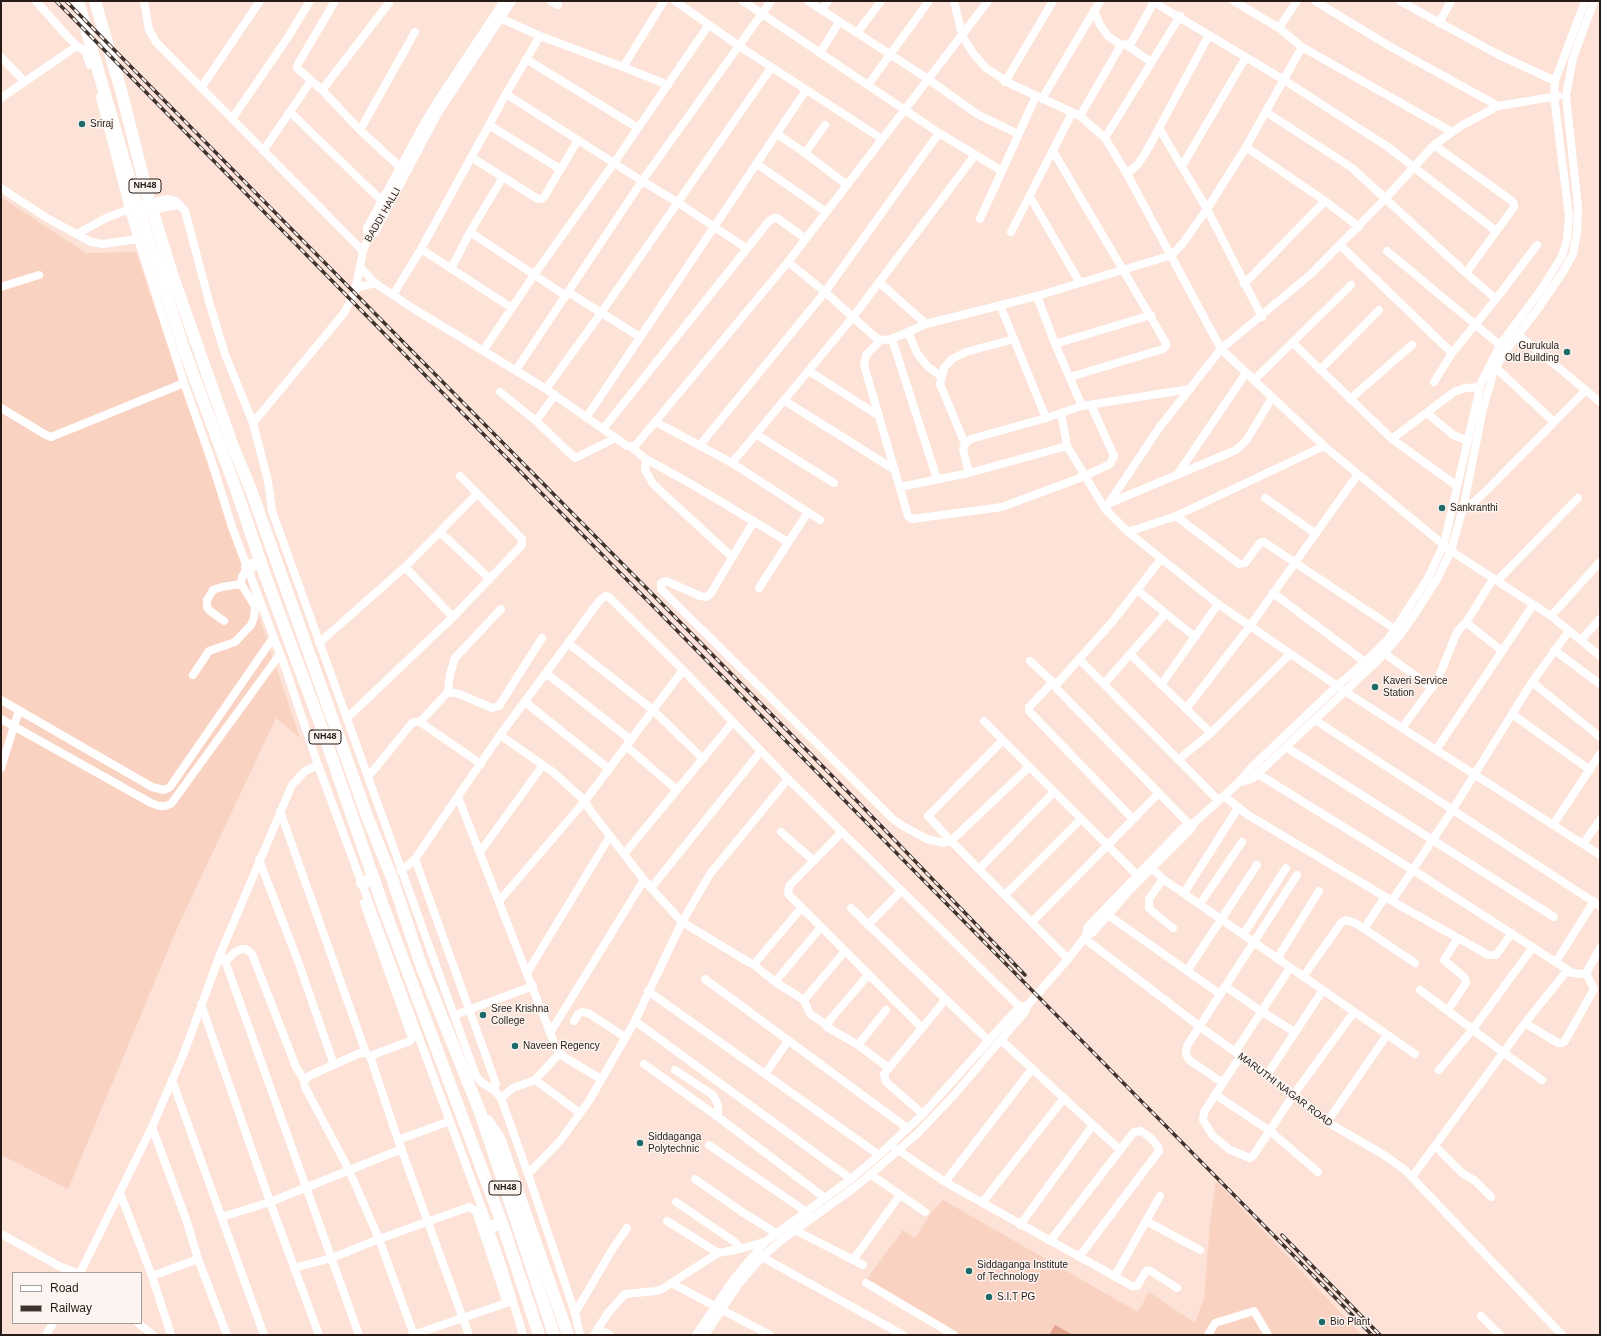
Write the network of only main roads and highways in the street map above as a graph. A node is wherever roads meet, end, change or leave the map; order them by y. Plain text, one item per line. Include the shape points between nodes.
1 (78, 1) edge
2 (95, 1) edge
3 (261, 562) junction
4 (247, 567) road end
5 (374, 879) junction
6 (362, 883) road end
7 (480, 1112) junction
8 (502, 1223) junction
9 (489, 1227) road end
10 (539, 1335) edge
11 (554, 1335) edge
12 (568, 1335) edge

1 - 3 highway, NH48 via 160,278
2 - 7 highway, NH48 via 147,193 173,277 367,816 392,878 421,965
3 - 4 highway
3 - 5 highway, NH48
5 - 6 highway
5 - 8 highway, NH48
7 - 11 highway, NH48
7 - 12 highway via 499,1138
8 - 9 highway
8 - 10 highway, NH48

